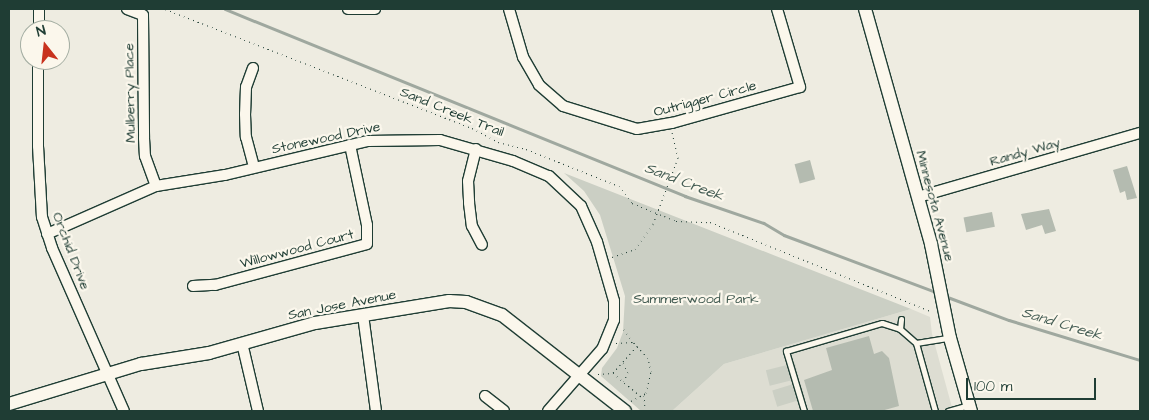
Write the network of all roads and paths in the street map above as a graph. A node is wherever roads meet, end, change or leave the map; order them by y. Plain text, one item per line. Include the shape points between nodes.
1 (127, 9) edge
2 (165, 9) edge
3 (348, 9) edge
4 (375, 9) edge
5 (509, 9) edge
6 (777, 9) edge
7 (865, 9) edge
8 (262, 48) junction
9 (260, 53) dead end
10 (253, 68) dead end
11 (38, 70) edge
12 (670, 124) junction
13 (1140, 133) edge
14 (498, 142) junction
15 (350, 145) junction
16 (497, 147) dead end
17 (476, 148) junction
18 (254, 167) junction
19 (156, 186) junction
20 (918, 197) junction
21 (656, 213) junction
22 (47, 234) junction
23 (482, 245) dead end
24 (612, 257) dead end
25 (193, 286) dead end
26 (930, 311) dead end
27 (363, 315) junction
28 (902, 320) dead end
29 (621, 326) dead end
30 (900, 329) junction
31 (950, 338) junction
32 (632, 342) junction
33 (242, 343) junction
34 (616, 343) dead end
35 (916, 343) junction
36 (638, 345) junction
37 (622, 362) junction
38 (613, 373) junction
39 (108, 374) junction
40 (598, 374) dead end
41 (579, 377) junction
42 (624, 382) junction
43 (644, 395) junction
44 (485, 396) dead end
45 (642, 397) junction
46 (9, 404) edge
47 (626, 406) edge
48 (970, 408) edge
49 (124, 411) edge
50 (258, 411) edge
51 (376, 411) edge
52 (504, 411) edge
53 (548, 411) edge
54 (645, 411) edge
55 (804, 411) edge
56 (935, 411) edge
57 (948, 411) edge

1 - 19 street, Mulberry Place via 143,15 145,156
2 - 8 path, Sand Creek Trail
3 - 4 street
5 - 12 street, Outrigger Circle via 523,57 539,86 563,106 637,129
6 - 12 street, Outrigger Circle via 800,87
7 - 20 street, Minnesota Avenue
8 - 9 path
8 - 14 path, Sand Creek Trail via 472,128
10 - 18 street via 246,87 245,114 246,137
11 - 22 street, Orchid Drive via 39,199
12 - 21 path via 678,151
13 - 20 street, Randy Way
14 - 16 path
14 - 21 path, Sand Creek Trail via 526,149 619,186 632,203
15 - 17 street, Stonewood Drive via 419,138
15 - 18 street, Stonewood Drive
15 - 25 street, Willowwood Court via 367,225 367,244 215,285
17 - 23 street via 468,181 469,203 472,226
17 - 41 street, Stonewood Drive via 550,176 581,206 590,222 614,301 614,320 602,349
18 - 19 street, Stonewood Drive
19 - 22 street, Stonewood Drive
20 - 31 street, Minnesota Avenue
21 - 24 path via 642,243
21 - 26 path, Sand Creek Trail via 676,221 710,222
22 - 39 street, Orchid Drive
27 - 33 street, San Jose Avenue via 315,323
27 - 41 street, San Jose Avenue via 449,301 485,307 513,323
27 - 51 street
28 - 30 lane
29 - 32 path
30 - 35 lane
30 - 55 lane via 882,323 786,351
31 - 35 lane
31 - 48 street, Minnesota Avenue
32 - 34 path
32 - 36 path
33 - 39 street, San Jose Avenue
33 - 50 street
35 - 56 lane
36 - 37 path
36 - 43 path via 650,364 651,378
37 - 38 path
37 - 42 path via 628,372
38 - 40 path
38 - 42 path
39 - 46 street, San Jose Avenue
39 - 49 street, Orchid Drive
41 - 47 street, San Jose Avenue
41 - 53 street, Stonewood Drive
42 - 45 path
43 - 45 path
43 - 54 path
44 - 52 street
45 - 47 path
48 - 57 lane

